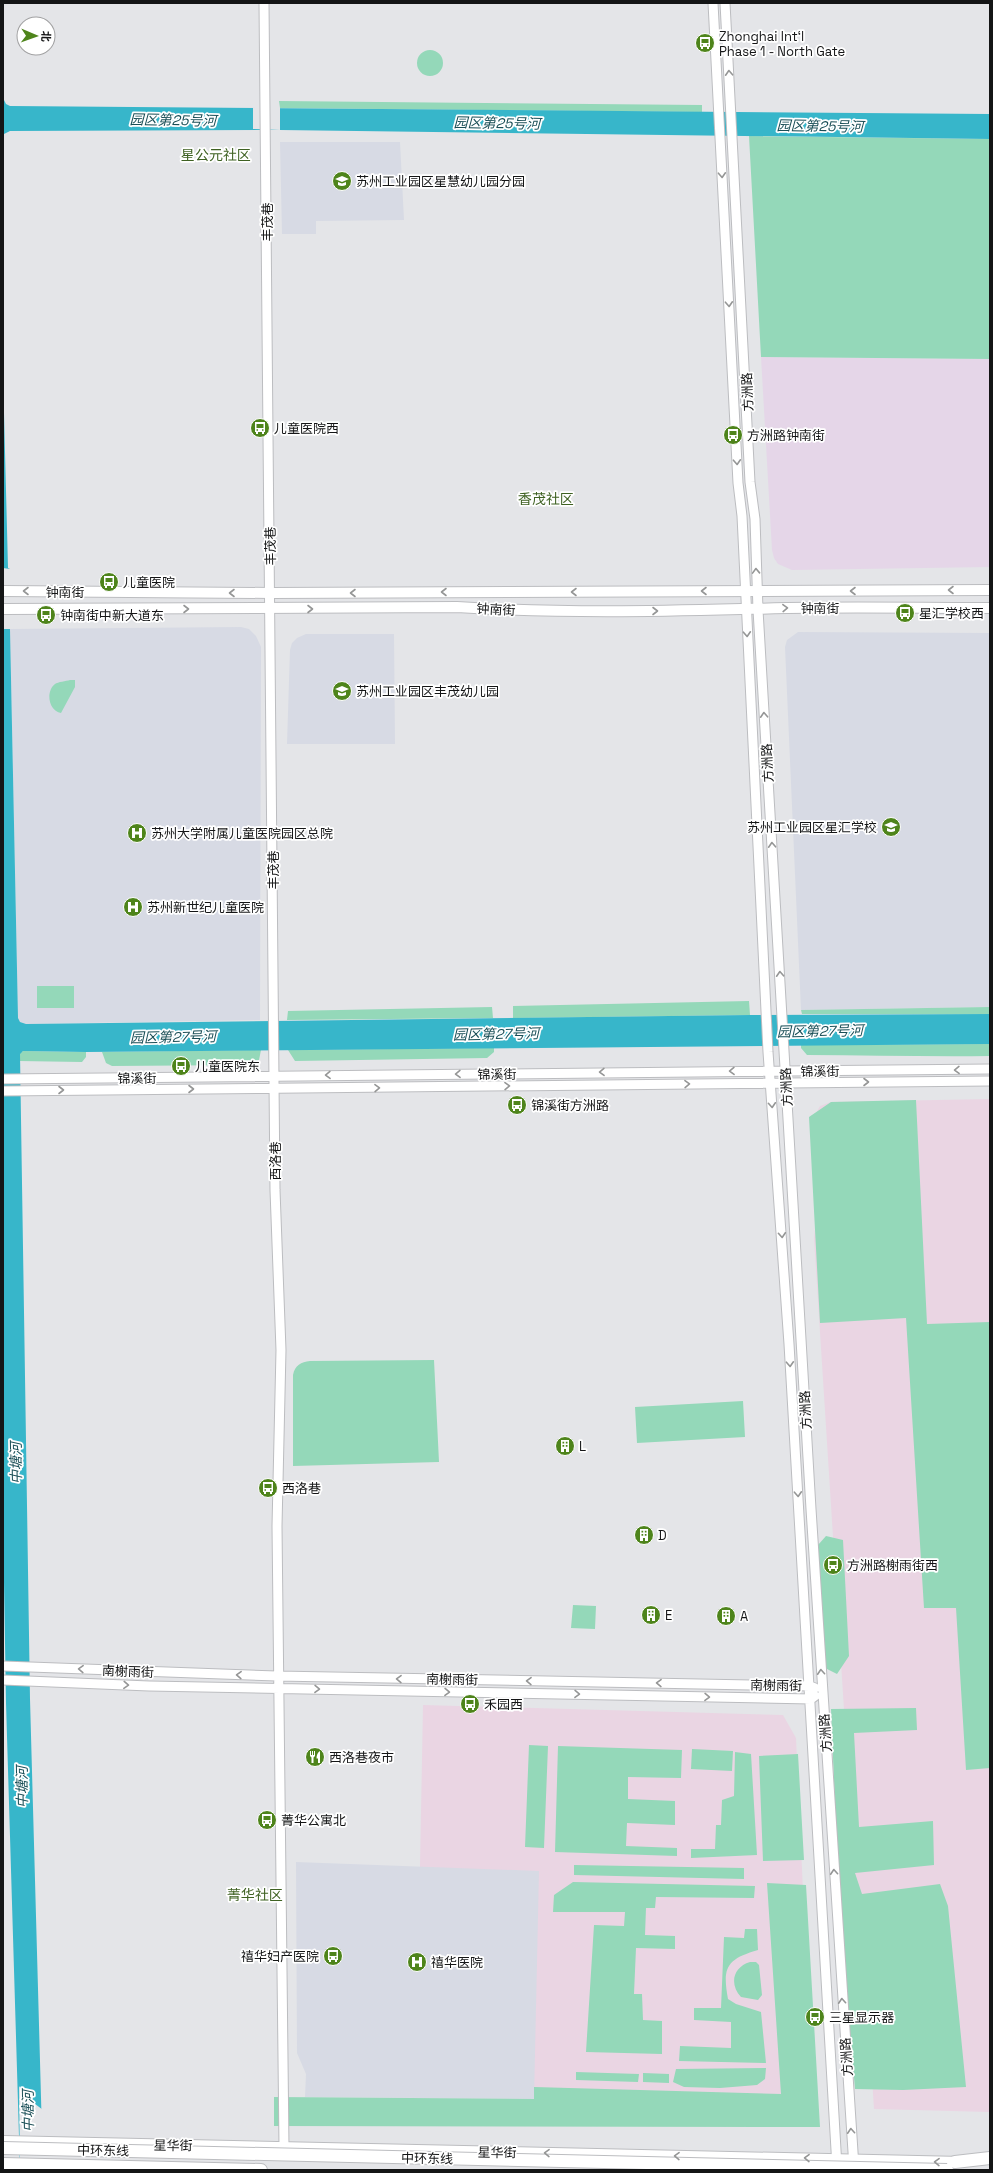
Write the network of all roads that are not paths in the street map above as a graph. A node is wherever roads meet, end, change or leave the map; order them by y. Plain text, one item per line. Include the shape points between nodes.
1 (264, 3) edge
2 (713, 3) edge
3 (725, 3) edge
4 (990, 590) edge
5 (7, 591) edge
6 (745, 591) junction
7 (757, 591) junction
8 (271, 593) junction
9 (990, 608) edge
10 (7, 609) edge
11 (271, 609) junction
12 (746, 610) junction
13 (758, 610) junction
14 (990, 1069) edge
15 (770, 1071) junction
16 (785, 1071) junction
17 (275, 1076) junction
18 (3, 1079) edge
19 (990, 1081) edge
20 (771, 1083) junction
21 (786, 1083) junction
22 (275, 1089) junction
23 (3, 1091) edge
24 (4, 1666) edge
25 (278, 1676) junction
26 (4, 1680) edge
27 (810, 1686) junction
28 (278, 1689) junction
29 (822, 1692) junction
30 (811, 1699) junction
31 (3, 2141) edge
32 (284, 2147) junction
33 (3, 2148) edge
34 (990, 2158) edge
35 (837, 2159) junction
36 (853, 2160) junction
37 (990, 2162) edge
38 (3, 2164) edge
39 (951, 2166) edge
40 (262, 2170) edge
41 (838, 2170) edge
42 (854, 2170) edge

1 - 8 main road, 丰茂巷
2 -> 6 main road, 方洲路
7 -> 3 main road, 方洲路
4 -> 7 main road, 钟南街
8 -> 5 main road, 钟南街
6 - 7 main road, 钟南街
6 -> 8 main road, 钟南街
6 - 12 main road, 方洲路
7 - 13 main road, 方洲路
8 - 11 main road, 丰茂巷
13 -> 9 main road, 钟南街
10 -> 11 main road, 钟南街
11 -> 12 main road, 钟南街 via 457,607 518,611
11 - 17 main road, 丰茂巷
12 - 13 main road, 钟南街
12 -> 15 main road, 方洲路
16 -> 13 main road, 方洲路
14 -> 16 main road, 锦溪街
15 - 16 main road, 锦溪街
15 -> 17 main road, 锦溪街
15 - 20 main road, 方洲路
16 - 21 main road, 方洲路
17 - 18 main road, 锦溪街
17 - 22 main road, 丰茂巷
21 -> 19 main road, 锦溪街
20 - 21 main road, 锦溪街
22 -> 20 main road, 锦溪街
20 -> 27 main road, 方洲路
29 -> 21 main road, 方洲路
23 -> 22 main road, 锦溪街
22 - 25 main road, 西洛巷 via 275,1190 281,1350 277,1526
25 -> 24 main road, 南榭雨街
27 -> 25 main road, 南榭雨街
25 - 28 main road, 西洛巷
26 -> 28 main road, 南榭雨街
27 - 29 main road, 南榭雨街
27 - 30 main road, 方洲路
28 -> 30 main road, 南榭雨街
28 - 32 main road, 西洛巷
29 - 30 main road, 南榭雨街
36 -> 29 main road, 方洲路
30 - 35 main road, 方洲路
31 - 32 main road, 星华街
35 -> 32 main road, 星华街
33 - 39 highway, 中环东线, bridge
34 - 39 highway, 中环东线
35 - 36 main road, 星华街
35 - 41 main road, 方洲路
39 -> 36 main road, 星华街
36 - 42 main road, 方洲路
37 - 39 main road, 星华街
38 - 40 highway, 中环东线

